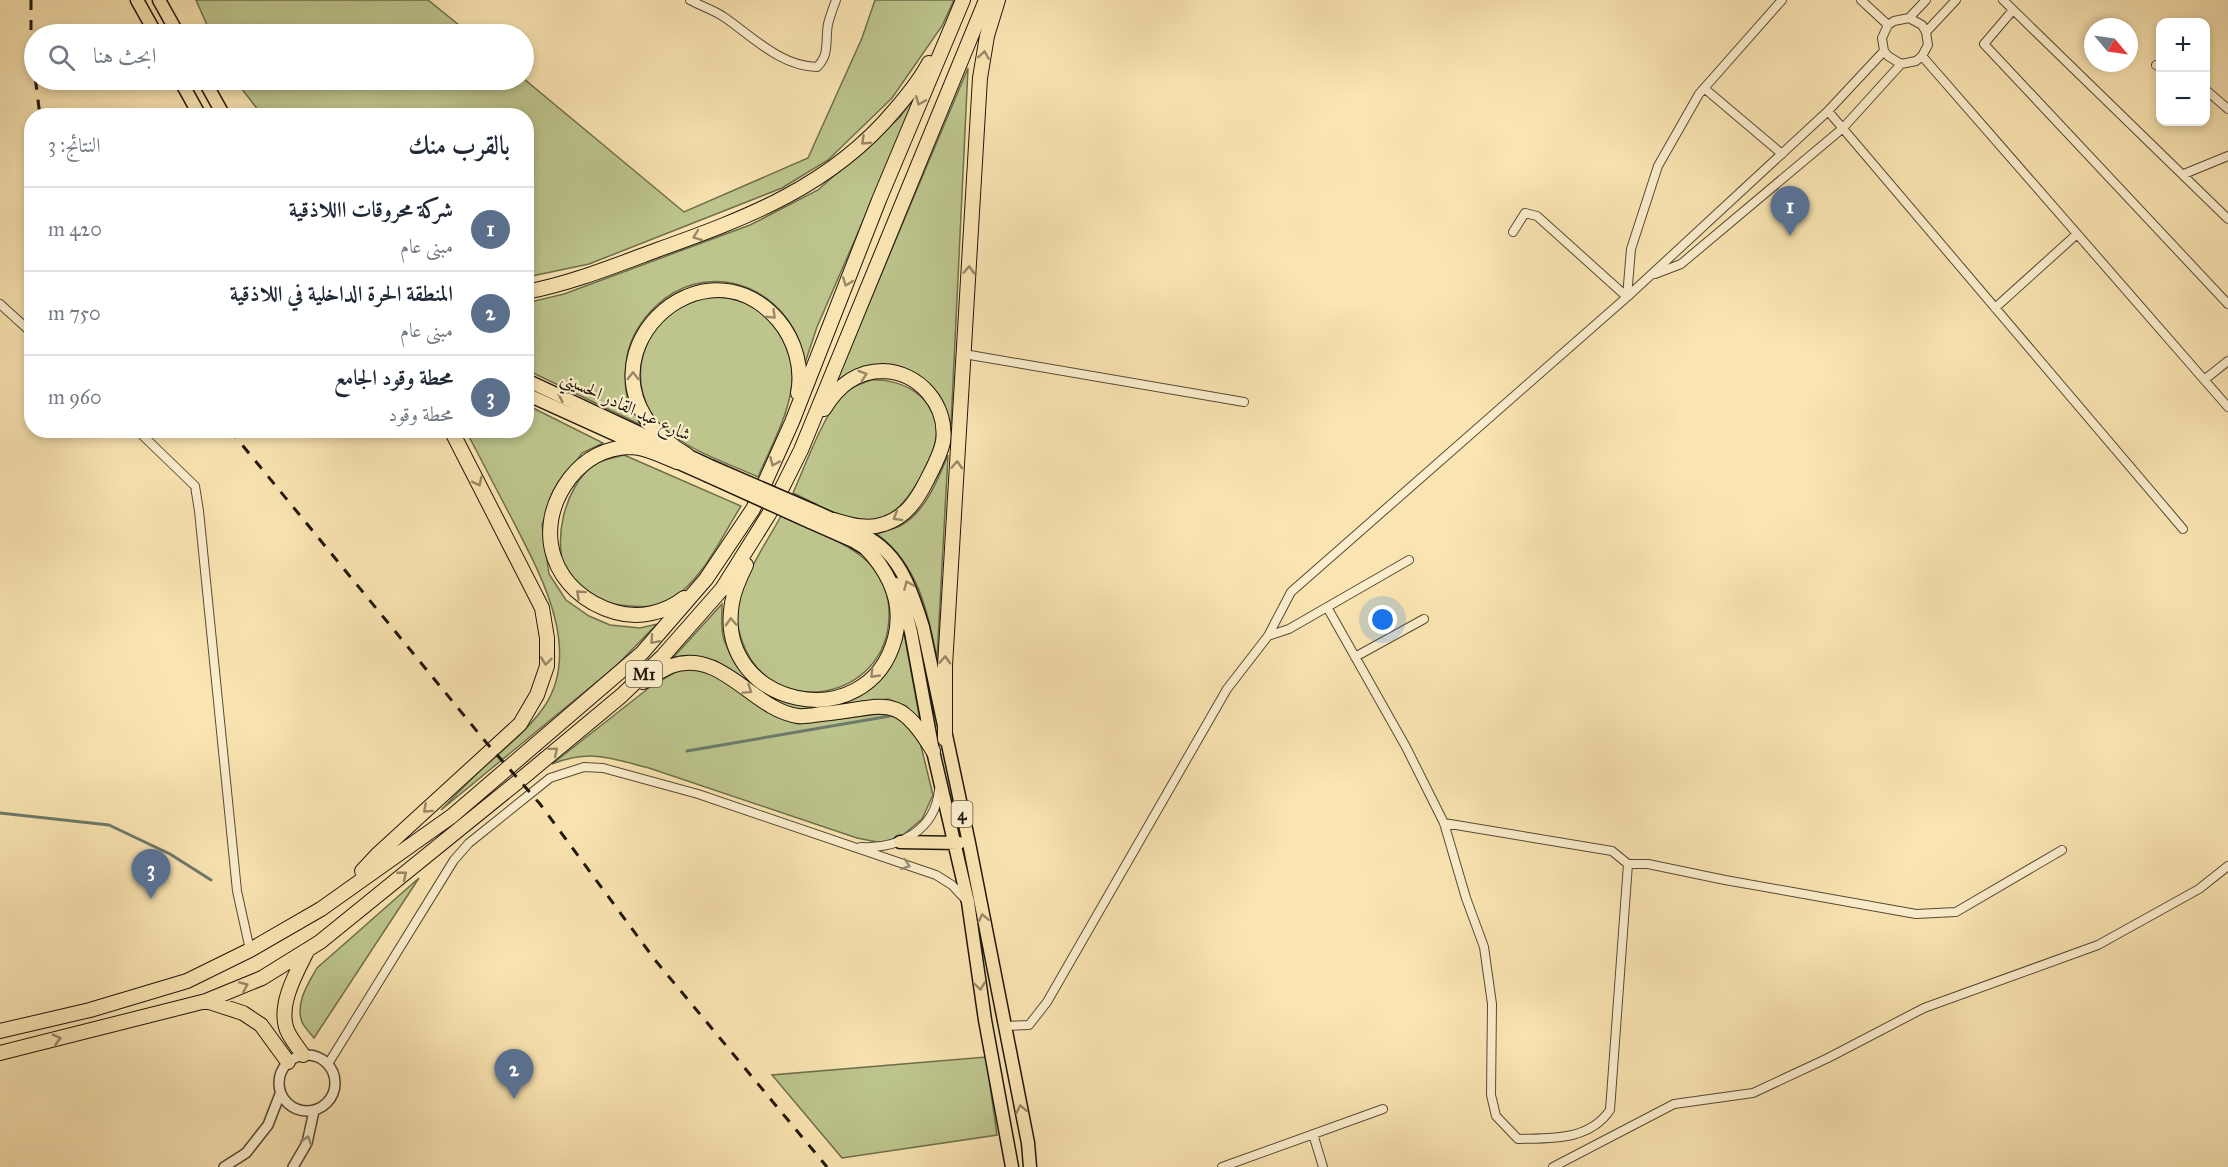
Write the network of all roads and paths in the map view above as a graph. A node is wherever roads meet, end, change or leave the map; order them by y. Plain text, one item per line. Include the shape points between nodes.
1 (137, 0) edge
2 (159, 0) edge
3 (690, 0) edge
4 (836, 0) edge
5 (986, 0) edge
6 (998, 0) edge
7 (1782, 0) edge
8 (1861, 0) edge
9 (1926, 0) edge
10 (1956, 0) edge
11 (2003, 0) edge
12 (961, 4) edge
13 (2013, 10) junction
14 (1909, 18) junction
15 (150, 24) edge
16 (172, 24) edge
17 (1888, 25) junction
18 (1926, 32) junction
19 (1884, 51) junction
20 (1922, 56) junction
21 (1901, 64) junction
22 (1704, 88) junction
23 (186, 90) edge
24 (210, 90) edge
25 (2210, 94) edge
26 (196, 108) edge
27 (220, 108) edge
28 (2228, 109) edge
29 (1828, 111) junction
30 (1843, 128) junction
31 (1782, 154) junction
32 (2228, 156) edge
33 (2184, 174) junction
34 (2228, 219) edge
35 (1513, 232) dead end
36 (2077, 234) junction
37 (1650, 275) junction
38 (534, 290) edge
39 (1627, 297) junction
40 (0, 304) edge
41 (2228, 304) edge
42 (1995, 308) junction
43 (24, 326) edge
44 (964, 354) junction
45 (2228, 361) edge
46 (2204, 380) junction
47 (534, 384) edge
48 (534, 397) edge
49 (1244, 402) dead end
50 (2228, 407) edge
51 (792, 422) junction
52 (145, 438) edge
53 (455, 438) edge
54 (801, 450) junction
55 (682, 458) junction
56 (769, 514) junction
57 (812, 517) junction
58 (834, 520) junction
59 (2183, 529) dead end
60 (865, 547) junction
61 (1410, 560) dead end
62 (706, 579) junction
63 (1327, 607) junction
64 (1424, 619) dead end
65 (1268, 636) junction
66 (1355, 657) junction
67 (621, 696) junction
68 (945, 739) junction
69 (933, 751) junction
70 (940, 781) junction
71 (1444, 823) junction
72 (900, 842) junction
73 (953, 843) junction
74 (969, 843) junction
75 (851, 846) junction
76 (2062, 850) dead end
77 (1628, 864) junction
78 (2228, 866) edge
79 (345, 890) junction
80 (968, 902) junction
81 (249, 950) junction
82 (307, 951) junction
83 (206, 1001) junction
84 (1004, 1026) junction
85 (0, 1031) edge
86 (0, 1053) edge
87 (303, 1055) junction
88 (288, 1062) junction
89 (328, 1064) junction
90 (280, 1094) junction
91 (1383, 1109) dead end
92 (314, 1111) junction
93 (1313, 1134) junction
94 (224, 1167) edge
95 (293, 1167) edge
96 (1012, 1167) edge
97 (1030, 1167) edge
98 (1222, 1167) edge
99 (1323, 1167) edge
100 (1553, 1167) edge

1 - 15 main road
2 - 16 main road
3 - 4 street via 792,63 817,67 824,61 828,23
5 - 54 highway, M1
44 -> 6 highway via 980,78
7 - 22 street
8 - 17 street
9 - 14 street
10 - 18 street
11 - 13 street
12 -> 38 highway via 926,70 887,119 864,143 804,187 736,222 584,277
12 -> 51 highway, M1 via 874,211
13 - 33 street
13 - 41 street via 1984,44
14 - 17 street
14 - 18 street
17 - 19 street via 1882,38
18 - 20 street via 1928,45
19 - 21 street
19 - 29 street
20 - 21 street
20 - 36 street
21 - 30 street
22 - 31 street
22 - 39 street via 1658,166 1631,249
23 - 26 main road
24 - 27 main road
25 - 28 street
29 - 30 street
29 - 31 street
30 - 37 street via 1681,264
30 - 42 street
31 - 37 street
32 - 33 street
33 - 34 street
35 - 39 street via 1525,213 1537,216
36 - 42 street
36 - 46 street
37 - 39 street
39 - 65 street via 1291,592
40 - 43 street
42 - 59 street
44 - 49 street
68 -> 44 highway via 945,666
45 - 46 street
46 - 50 street
55 -> 47 main road, شارع عبد القادر الحسيني
48 - 55 main road, شارع عبد القادر الحسيني
55 -> 51 highway via 649,425 637,401 633,374 638,346 650,324 668,307 690,295 714,291 739,295 765,308 782,325 794,349 799,375
51 -> 62 highway, M1 via 753,509
52 - 81 street via 195,486 237,891
53 -> 79 highway via 542,608 547,666 537,696 520,724 377,855
54 - 56 highway, M1
54 -> 58 highway via 835,393 860,375 879,371 899,374 916,382 936,403 942,421 941,449 914,503 883,525 864,527
55 - 57 main road, شارع عبد القادر الحسيني, bridge
62 -> 55 highway via 673,607 648,614 622,614 578,593 557,566 553,551 550,519 556,501 578,467 590,458 631,447
60 -> 56 highway via 890,580 897,606 897,632 888,657 872,677 839,697 813,701 788,697 765,685 747,667 732,631 734,592
56 - 67 highway, M1 via 722,589 663,656
57 - 58 main road, 4
57 - 60 main road, 4
68 -> 58 main road, 4 via 923,627 905,576 883,547
60 - 69 main road, 4 via 885,566 903,600
61 - 63 street
62 -> 79 highway, M1 via 642,653 606,686 452,816
63 - 65 street
63 - 66 street
64 - 66 street
65 - 84 street via 1227,689 1047,1002 1029,1025
66 - 71 street
67 -> 69 highway via 671,666 695,663 716,668 776,709 799,716 879,706 896,708 920,728
82 -> 67 highway, M1
68 - 74 main road, 4
69 - 70 main road, 4
70 - 72 street via 939,796 924,825
70 - 73 main road, 4
71 - 77 street via 1612,851
71 - 77 street via 1484,947 1492,1004 1493,1105 1496,1116 1518,1139 1571,1137 1602,1121 1610,1110
72 - 73 main road
72 - 75 street via 880,848
73 - 74 main road
73 - 80 main road, 4
84 -> 74 main road, 4
75 -> 80 street via 936,875
75 - 89 street via 698,794 603,768 584,767 550,778 469,843 454,860
76 - 77 street via 1956,912 1916,914 1648,864
78 - 100 street via 2199,889 2098,945 1924,1008 1753,1093 1674,1104
79 - 81 highway, M1 via 321,909
80 -> 96 main road, 4
81 - 85 highway, M1 via 187,981
83 -> 82 highway, M1 via 262,978
82 - 87 highway via 285,1006 286,1028
86 -> 83 highway, M1
83 - 88 highway via 243,1013 261,1025
97 -> 84 main road, 4
87 - 88 street
87 - 89 street via 321,1058
88 - 90 street via 279,1077
89 - 92 street via 335,1088 328,1103
90 - 92 street via 290,1107
90 - 94 street via 268,1125 246,1153
91 - 93 street
95 -> 92 street via 307,1143
93 - 98 street
93 - 99 street

